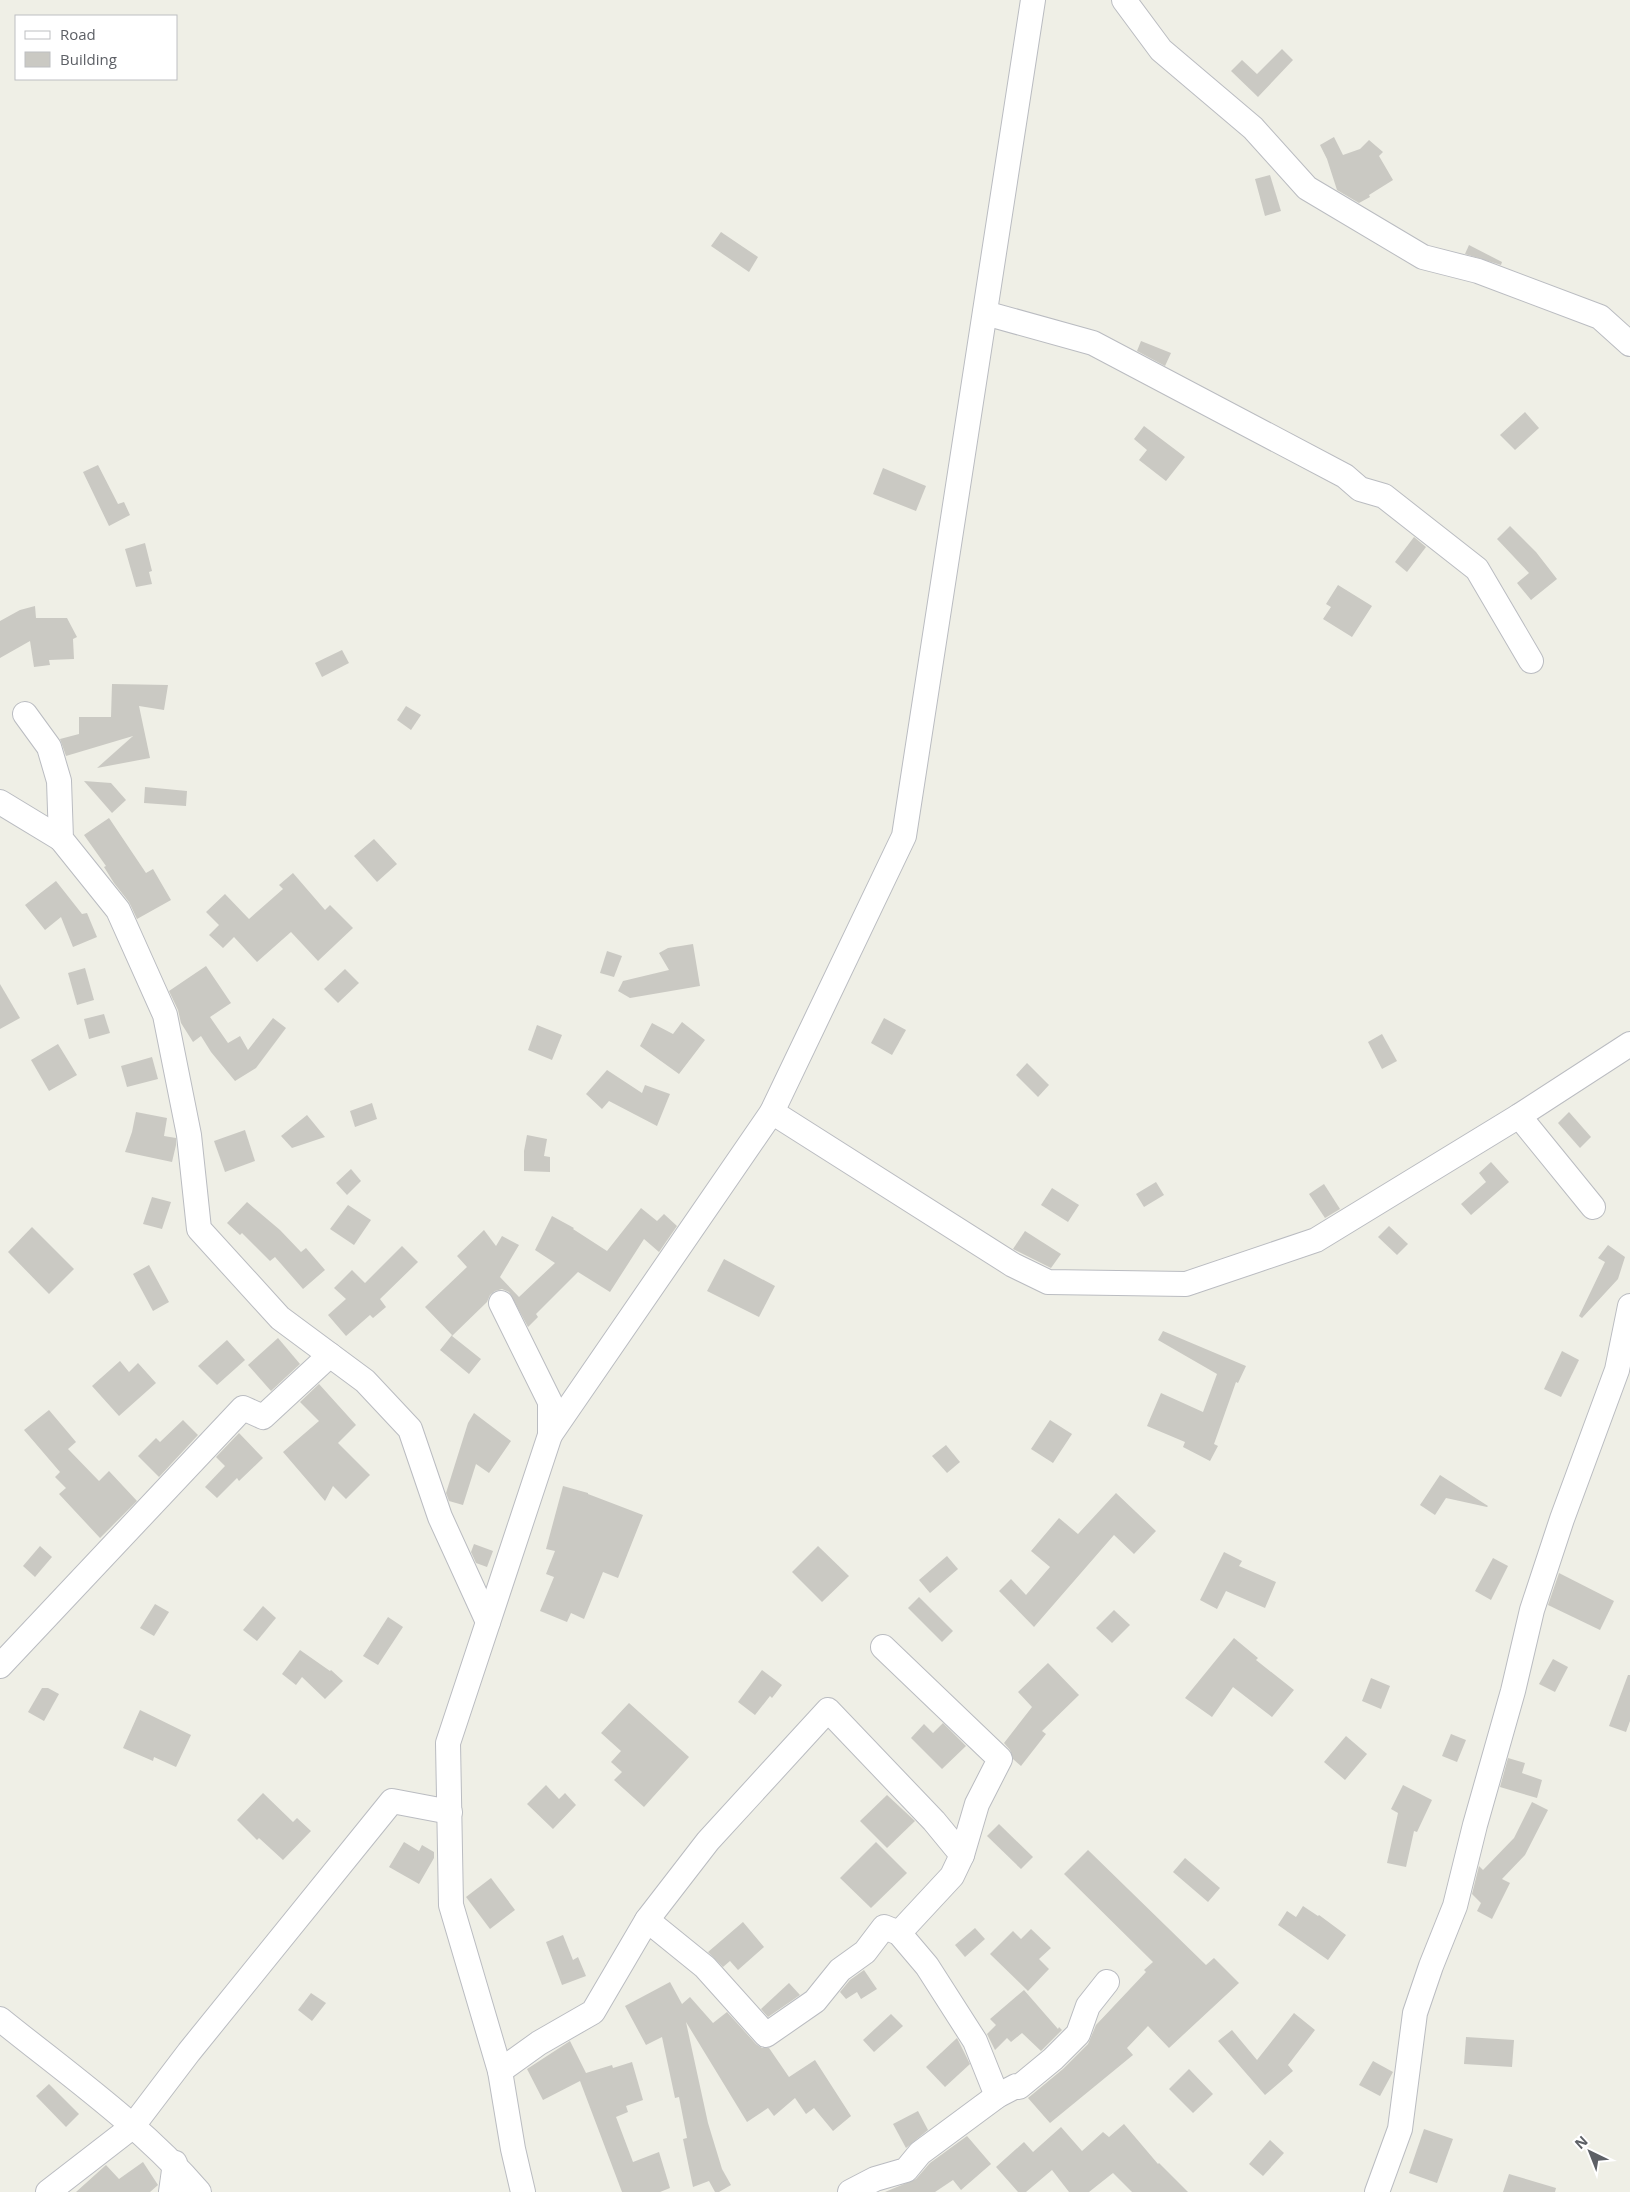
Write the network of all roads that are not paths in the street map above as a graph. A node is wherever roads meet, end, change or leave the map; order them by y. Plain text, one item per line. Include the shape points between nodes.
1 (1033, 0) edge
2 (1124, 0) edge
3 (985, 313) junction
4 (1630, 344) edge
5 (1531, 661) dead end
6 (25, 714) dead end
7 (0, 802) edge
8 (61, 839) junction
9 (1630, 1044) edge
10 (772, 1112) junction
11 (1519, 1116) junction
12 (1593, 1207) dead end
13 (501, 1303) dead end
14 (1630, 1306) edge
15 (330, 1355) junction
16 (550, 1435) junction
17 (488, 1622) junction
18 (883, 1648) dead end
19 (0, 1666) edge
20 (450, 1812) junction
21 (962, 1856) junction
22 (647, 1920) junction
23 (900, 1933) junction
24 (1107, 1982) dead end
25 (0, 2019) edge
26 (500, 2071) junction
27 (997, 2096) junction
28 (132, 2127) junction
29 (174, 2164) junction
30 (48, 2192) edge
31 (171, 2192) edge
32 (199, 2192) edge
33 (523, 2192) edge
34 (850, 2192) edge
35 (1377, 2192) edge

1 - 3 street
2 - 4 street via 1160,50 1253,128 1307,188 1423,257 1478,271 1600,317
3 - 5 street via 1093,343 1345,476 1360,489 1384,496 1477,569
3 - 10 street via 904,836
6 - 8 street via 52,756 59,782
7 - 8 street
8 - 15 street via 118,910 165,1015 189,1135 199,1229 280,1318
9 - 11 street
10 - 11 street via 1013,1265 1048,1282 1186,1284 1316,1240
10 - 16 street
11 - 12 street
13 - 16 street via 550,1402
14 - 35 street via 1617,1370 1532,1610 1455,1906 1415,2013 1400,2129
15 - 17 street via 365,1380 410,1429 440,1517
15 - 19 street via 263,1417 243,1408
16 - 17 street
17 - 20 street via 448,1743
18 - 21 street via 1000,1759 977,1804
20 - 26 street via 451,1904
20 - 28 street via 392,1801
21 - 22 street via 934,1821 828,1710 708,1841
21 - 23 street via 952,1876
22 - 23 street via 705,1967 766,2035 815,2001 840,1970 865,1952 884,1926
22 - 26 street via 594,2012 539,2043
23 - 27 street via 927,1966 975,2040
24 - 27 street via 1088,2006 1078,2034 1019,2087
25 - 28 street
26 - 33 street via 512,2149
27 - 34 street via 920,2153 906,2170 875,2179
28 - 29 street
28 - 30 street
29 - 31 street
29 - 32 street

